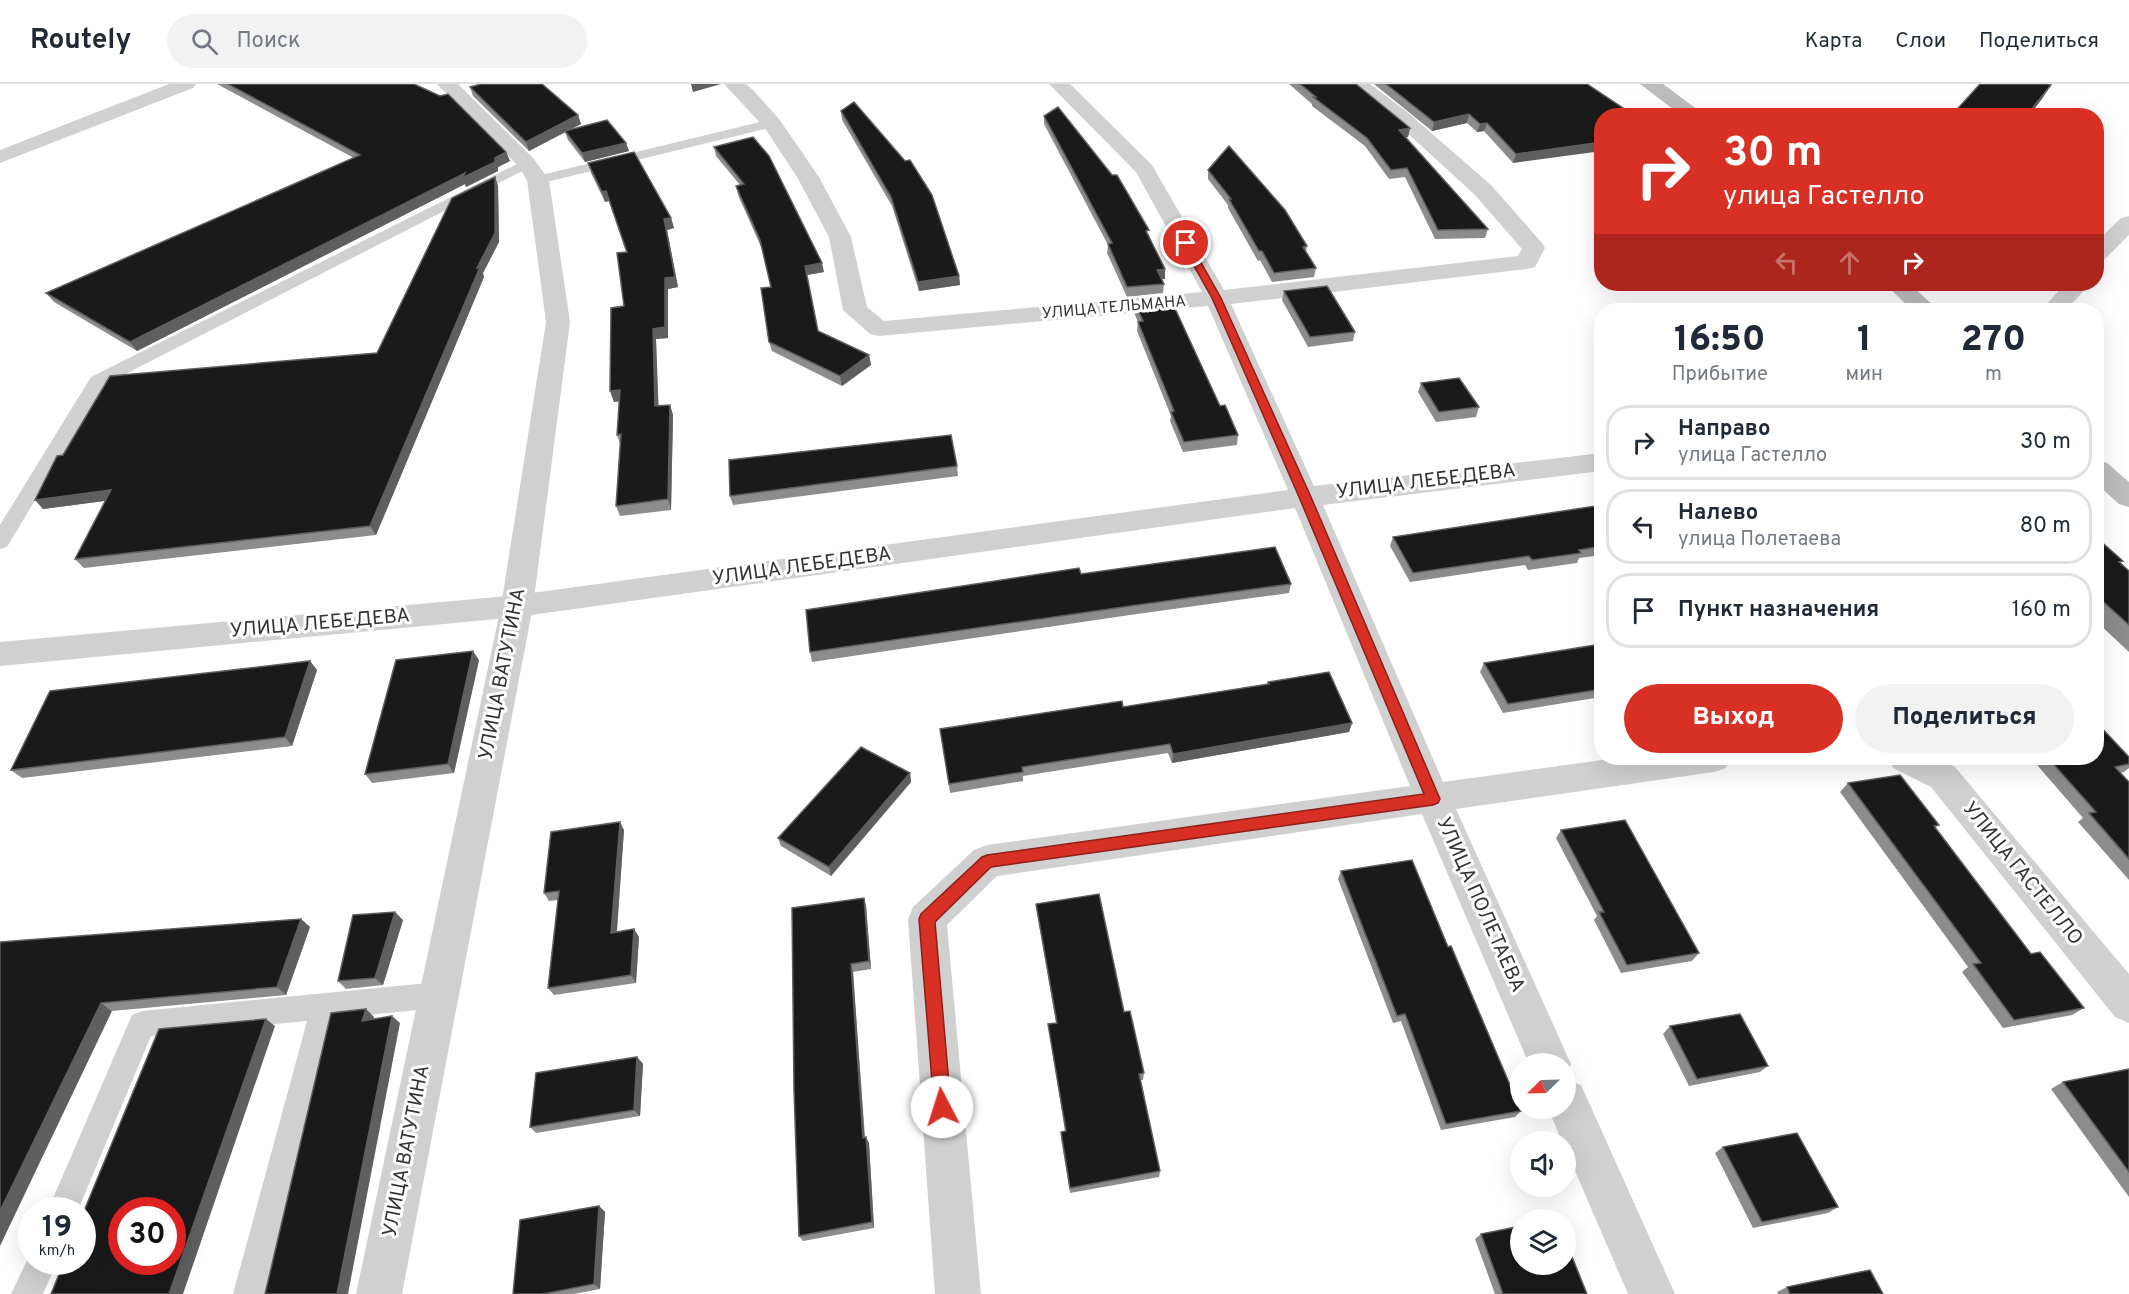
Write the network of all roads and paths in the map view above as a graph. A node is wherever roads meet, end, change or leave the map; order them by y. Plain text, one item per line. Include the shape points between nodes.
1 (186, 84) edge
2 (447, 84) edge
3 (734, 84) edge
4 (1059, 84) edge
5 (1358, 84) edge
6 (1650, 84) edge
7 (1684, 108) edge
8 (772, 123) junction
9 (0, 157) edge
10 (532, 172) junction
11 (2129, 223) edge
12 (2104, 247) edge
13 (1904, 291) edge
14 (2071, 291) edge
15 (1216, 298) junction
16 (1918, 303) edge
17 (2060, 303) edge
18 (1594, 463) edge
19 (2104, 475) edge
20 (1305, 497) junction
21 (2129, 497) edge
22 (0, 542) edge
23 (517, 606) junction
24 (0, 654) edge
25 (1666, 765) edge
26 (1919, 765) edge
27 (1433, 799) junction
28 (438, 994) junction
29 (2129, 1004) edge
30 (325, 1006) junction
31 (1545, 1053) edge
32 (1574, 1119) edge
33 (69, 1197) edge
34 (35, 1275) edge
35 (27, 1294) edge
36 (249, 1294) edge
37 (379, 1294) edge
38 (958, 1294) edge
39 (1652, 1294) edge

1 - 9 street
2 - 10 street
3 - 8 street, УЛИЦА ТЕЛЬМАНА
4 - 15 street, УЛИЦА ПОЛЕТАЕВА via 1145,169
5 - 15 street, УЛИЦА ТЕЛЬМАНА via 1483,190 1534,248 1527,262
6 - 7 main road
8 - 10 lane
8 - 15 street, УЛИЦА ТЕЛЬМАНА via 808,177 840,237 855,310 879,329
10 - 22 lane via 97,381
10 - 23 street, УЛИЦА ВАТУТИНА via 558,322
11 - 12 street
13 - 16 main road
14 - 17 street
15 - 20 street, УЛИЦА ПОЛЕТАЕВА
18 - 20 street, УЛИЦА ЛЕБЕДЕВА
19 - 21 main road
20 - 23 street, УЛИЦА ЛЕБЕДЕВА
20 - 27 street, УЛИЦА ПОЛЕТАЕВА
23 - 24 street, УЛИЦА ЛЕБЕДЕВА
23 - 28 street, УЛИЦА ВАТУТИНА
25 - 27 street
26 - 29 street, УЛИЦА ГАСТЕЛЛО via 1943,777
27 - 31 street, УЛИЦА ПОЛЕТАЕВА
27 - 38 street via 987,861 927,919
28 - 30 lane
28 - 37 street, УЛИЦА ВАТУТИНА
30 - 33 lane via 142,1024
30 - 36 lane
32 - 39 street
34 - 35 lane

